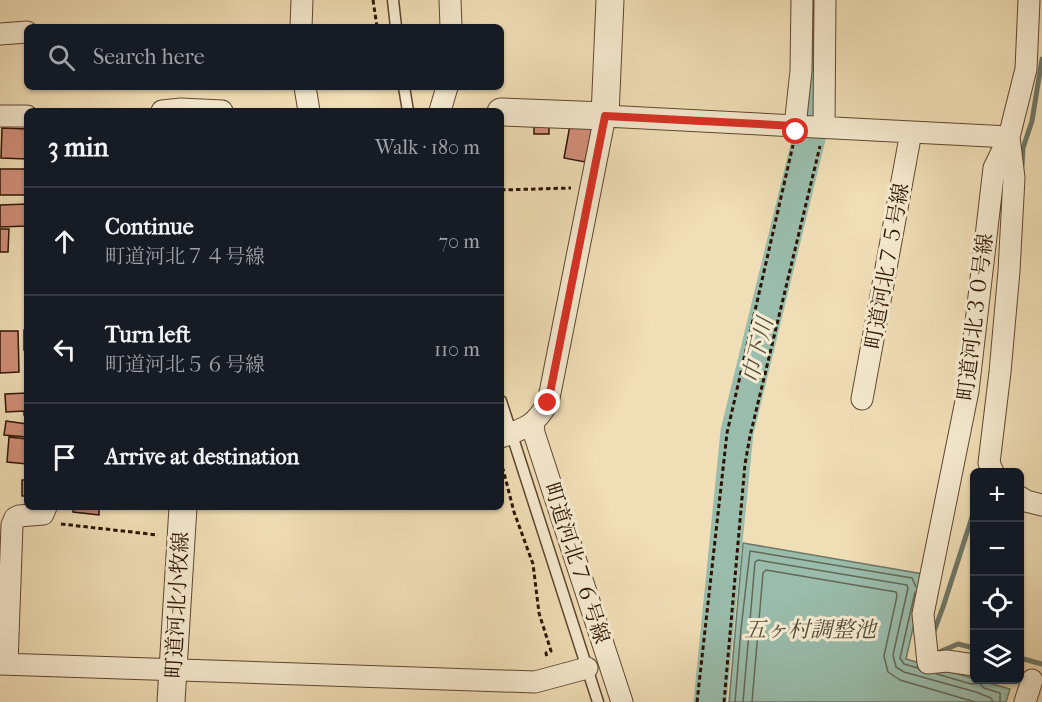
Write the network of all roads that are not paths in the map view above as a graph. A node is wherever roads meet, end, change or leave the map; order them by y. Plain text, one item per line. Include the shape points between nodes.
1 (302, 0) edge
2 (393, 0) edge
3 (450, 0) edge
4 (610, 0) edge
5 (802, 0) edge
6 (825, 0) edge
7 (1029, 0) edge
8 (301, 24) edge
9 (396, 24) edge
10 (451, 24) edge
11 (24, 32) edge
12 (0, 34) edge
13 (306, 90) edge
14 (404, 90) edge
15 (446, 90) edge
16 (308, 108) edge
17 (408, 108) edge
18 (441, 108) edge
19 (504, 112) edge
20 (0, 116) edge
21 (24, 116) edge
22 (605, 116) junction
23 (810, 126) junction
24 (911, 132) junction
25 (1009, 137) junction
26 (862, 399) dead end
27 (504, 405) edge
28 (518, 430) edge
29 (991, 468) edge
30 (1024, 500) edge
31 (1042, 505) edge
32 (183, 510) edge
33 (43, 511) edge
34 (4, 664) edge
35 (970, 664) edge
36 (587, 668) junction
37 (173, 671) junction
38 (1031, 680) edge
39 (171, 702) edge
40 (598, 702) edge
41 (622, 702) edge
42 (1025, 702) edge

1 - 8 street
2 - 9 lane
3 - 10 street
4 - 22 street
5 - 23 street via 801,77
6 - 23 street
7 - 25 street, 町道河北３０号線 via 1026,69
11 - 12 street
13 - 16 street
14 - 17 lane
15 - 18 street
19 - 22 street
20 - 21 street
22 - 23 street
22 - 28 street via 548,403
23 - 24 street
24 - 25 street
24 - 26 street, 町道河北７５号線
25 - 29 street via 1014,178
25 - 35 street, 町道河北３０号線 via 994,168 968,392 923,614 928,663
27 - 28 lane
28 - 36 lane
28 - 41 street, 町道河北７６号線 via 534,433
30 - 31 street
32 - 37 street, 町道河北小牧線
33 - 34 street via 13,521
34 - 37 street
36 - 37 street via 535,682
36 - 40 lane
37 - 39 street, 町道河北小牧線
38 - 42 street

